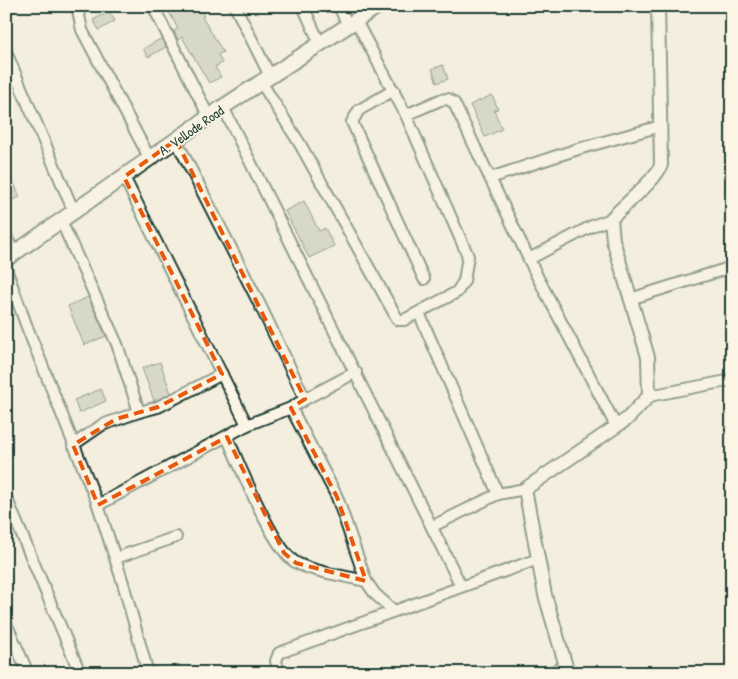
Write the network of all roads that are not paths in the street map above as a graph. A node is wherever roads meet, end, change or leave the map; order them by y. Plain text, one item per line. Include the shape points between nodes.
1 (77, 6) edge
2 (153, 6) edge
3 (234, 6) edge
4 (303, 6) edge
5 (339, 6) edge
6 (378, 6) edge
7 (658, 6) edge
8 (352, 23) junction
9 (320, 44) junction
10 (6, 52) edge
11 (266, 79) junction
12 (394, 90) junction
13 (223, 107) junction
14 (406, 115) junction
15 (209, 117) junction
16 (661, 126) junction
17 (176, 140) junction
18 (150, 158) junction
19 (124, 177) junction
20 (490, 178) junction
21 (74, 212) junction
22 (611, 219) junction
23 (61, 221) junction
24 (6, 236) edge
25 (10, 256) edge
26 (529, 259) junction
27 (732, 267) edge
28 (6, 269) edge
29 (424, 279) dead end
30 (630, 299) junction
31 (419, 313) junction
32 (356, 372) junction
33 (222, 374) junction
34 (732, 380) edge
35 (649, 396) junction
36 (305, 399) junction
37 (290, 408) junction
38 (139, 412) junction
39 (247, 425) junction
40 (616, 426) junction
41 (227, 437) junction
42 (73, 445) junction
43 (525, 489) junction
44 (498, 494) junction
45 (6, 497) edge
46 (98, 505) junction
47 (433, 526) junction
48 (176, 536) dead end
49 (116, 558) junction
50 (538, 560) junction
51 (366, 581) junction
52 (461, 586) junction
53 (394, 611) junction
54 (6, 623) edge
55 (18, 649) junction
56 (6, 653) edge
57 (566, 669) edge
58 (28, 673) edge
59 (80, 673) edge
60 (148, 673) edge
61 (279, 673) edge
62 (549, 673) edge

1 - 18 street via 82,30
2 - 15 street
3 - 11 street
4 - 9 street
5 - 8 street
6 - 8 main road, A. Vellode Road
7 - 16 street
8 - 9 main road, A. Vellode Road
8 - 12 street
9 - 11 main road, A. Vellode Road
10 - 21 street
11 - 13 main road, A. Vellode Road
11 - 31 street via 394,315 398,320 404,320
12 - 14 street
12 - 29 street via 359,110 352,122
13 - 15 main road, A. Vellode Road
13 - 32 street
14 - 20 street via 440,100 448,99 454,103
14 - 31 street via 468,256 464,280 457,292
15 - 17 main road, A. Vellode Road
16 - 20 street via 578,148
16 - 22 street via 658,174
17 - 18 main road, A. Vellode Road
17 - 36 street
18 - 19 main road, A. Vellode Road
19 - 21 main road, A. Vellode Road
19 - 33 street
20 - 26 street
21 - 23 main road, A. Vellode Road
22 - 26 street
22 - 30 street via 613,240
23 - 25 main road, A. Vellode Road
23 - 38 street via 116,344
24 - 25 street
26 - 40 street
27 - 30 street
28 - 42 street
30 - 35 street via 648,357
31 - 44 street
32 - 36 street
32 - 47 street
33 - 38 street via 158,408
33 - 39 street
34 - 35 street
35 - 40 street
36 - 37 street
37 - 39 street
37 - 51 street via 337,497
38 - 42 street via 102,425
39 - 41 street
40 - 43 street
41 - 46 street
41 - 51 street via 284,553 296,562
42 - 46 street
43 - 44 street
43 - 50 street
44 - 47 street
45 - 59 street
46 - 49 street
47 - 52 street
48 - 49 street
49 - 60 street
50 - 52 street
50 - 57 street
51 - 53 street
52 - 53 street
53 - 61 street via 279,653 276,660
54 - 55 street
55 - 56 street
55 - 58 street
57 - 62 street

